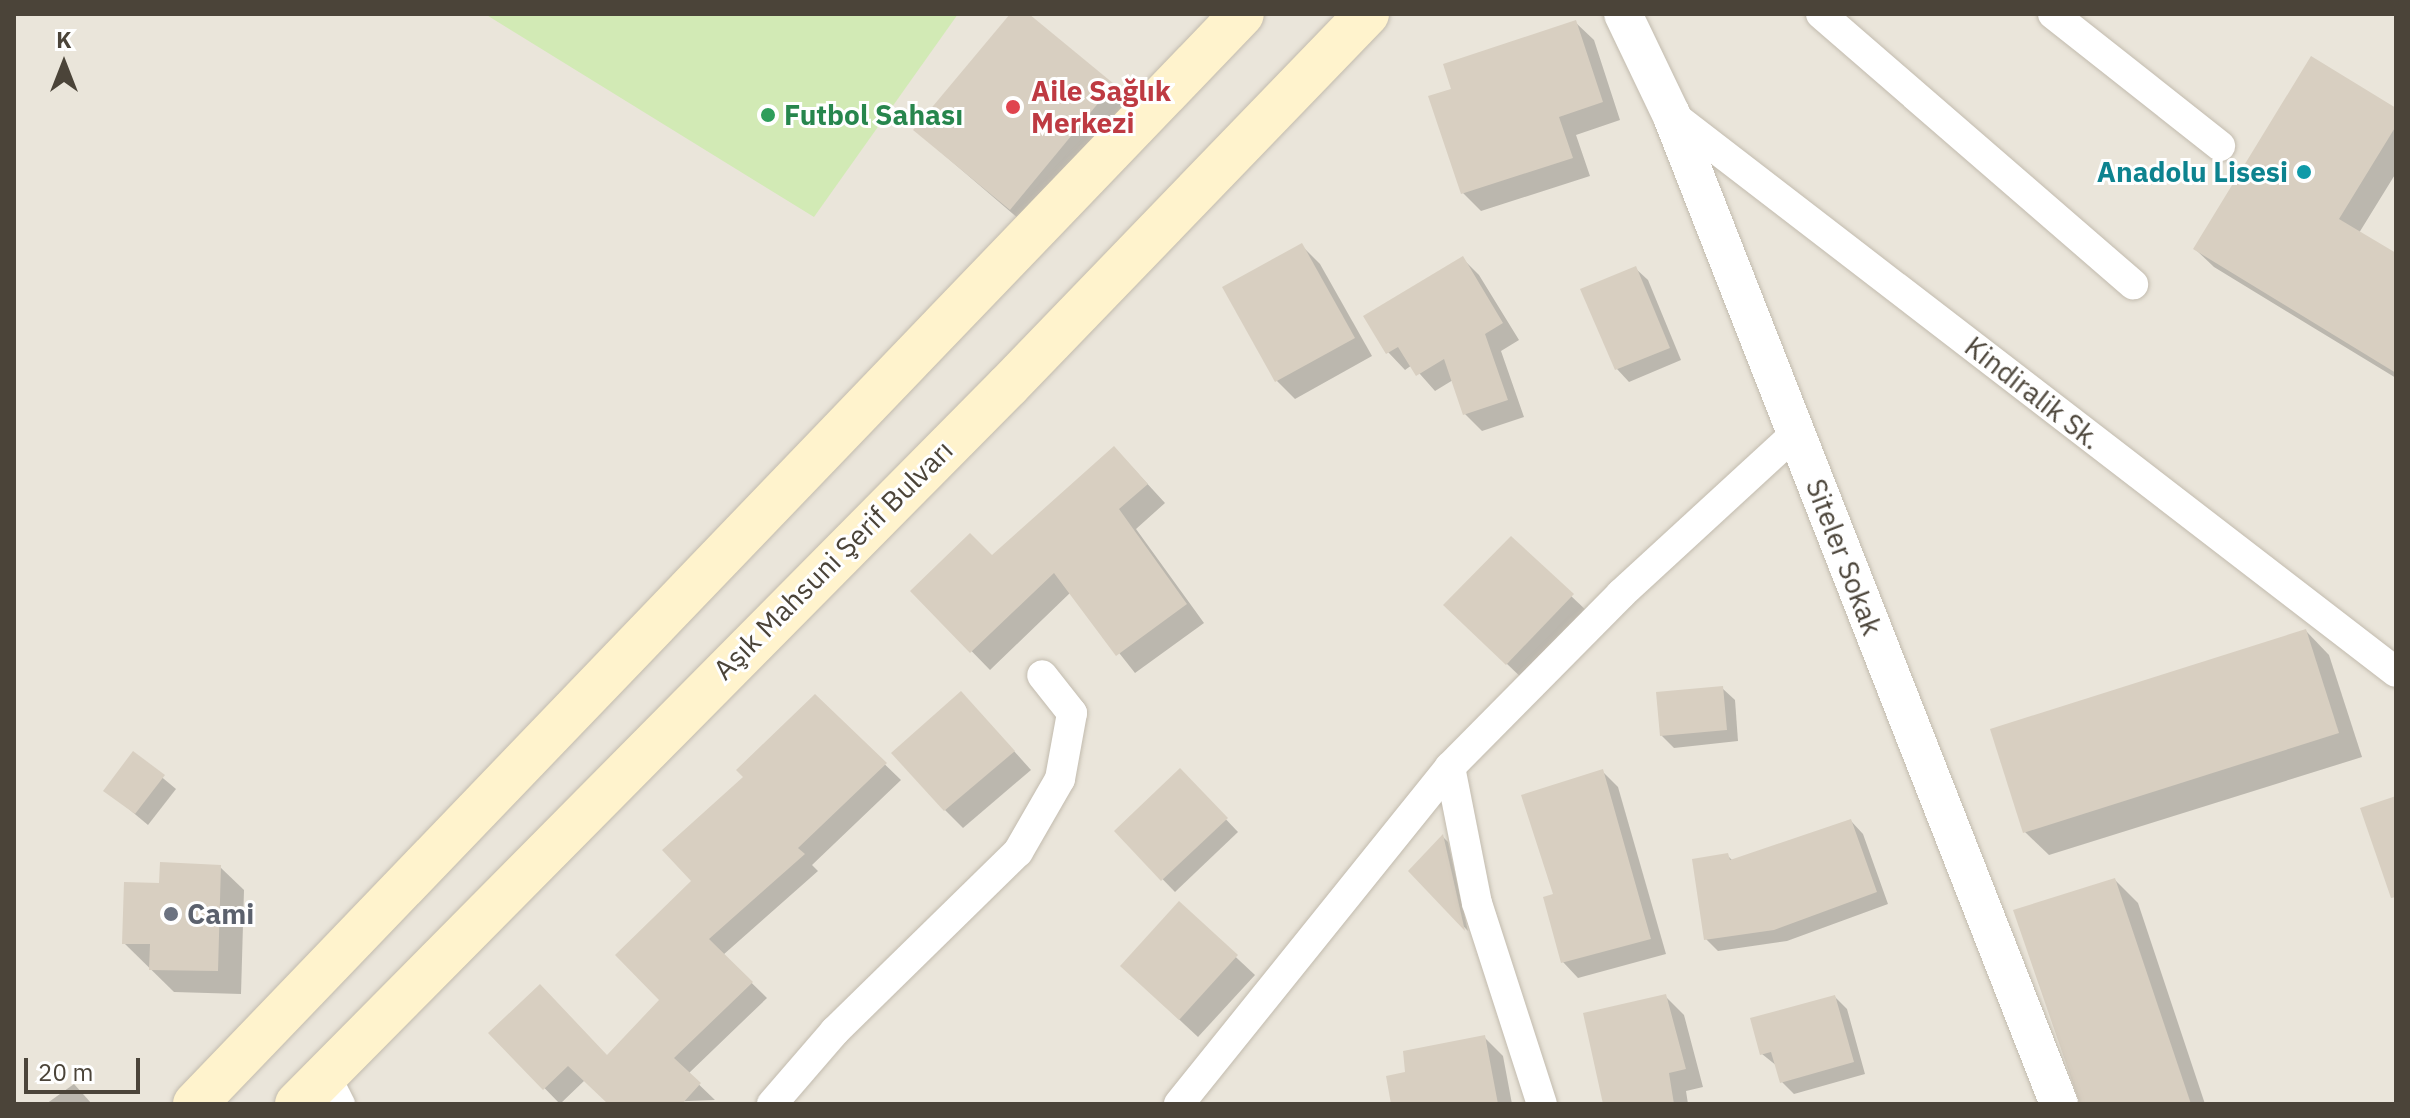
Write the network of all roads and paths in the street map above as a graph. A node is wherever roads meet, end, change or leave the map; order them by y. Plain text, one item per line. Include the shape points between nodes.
1 (1242, 14) edge
2 (1367, 14) edge
3 (1623, 14) edge
4 (1821, 14) edge
5 (2053, 14) edge
6 (1671, 114) junction
7 (2220, 146) dead end
8 (2133, 284) dead end
9 (1796, 433) junction
10 (2396, 672) edge
11 (1042, 675) dead end
12 (1450, 767) junction
13 (321, 1094) edge
14 (195, 1104) edge
15 (772, 1104) edge
16 (1179, 1104) edge
17 (1542, 1104) edge
18 (2059, 1104) edge

1 - 14 main road
2 - 13 main road, Aşık Mahsuni Şerif Bulvarı
3 - 6 street, Siteler Sokak
4 - 8 street
5 - 7 street
6 - 9 street, Siteler Sokak
6 - 10 street, Kindiralik Sk.
9 - 12 street via 1621,594
9 - 18 street, Siteler Sokak
11 - 15 street via 1072,713 1060,779 1018,852 835,1031
12 - 16 street
12 - 17 street via 1477,903

